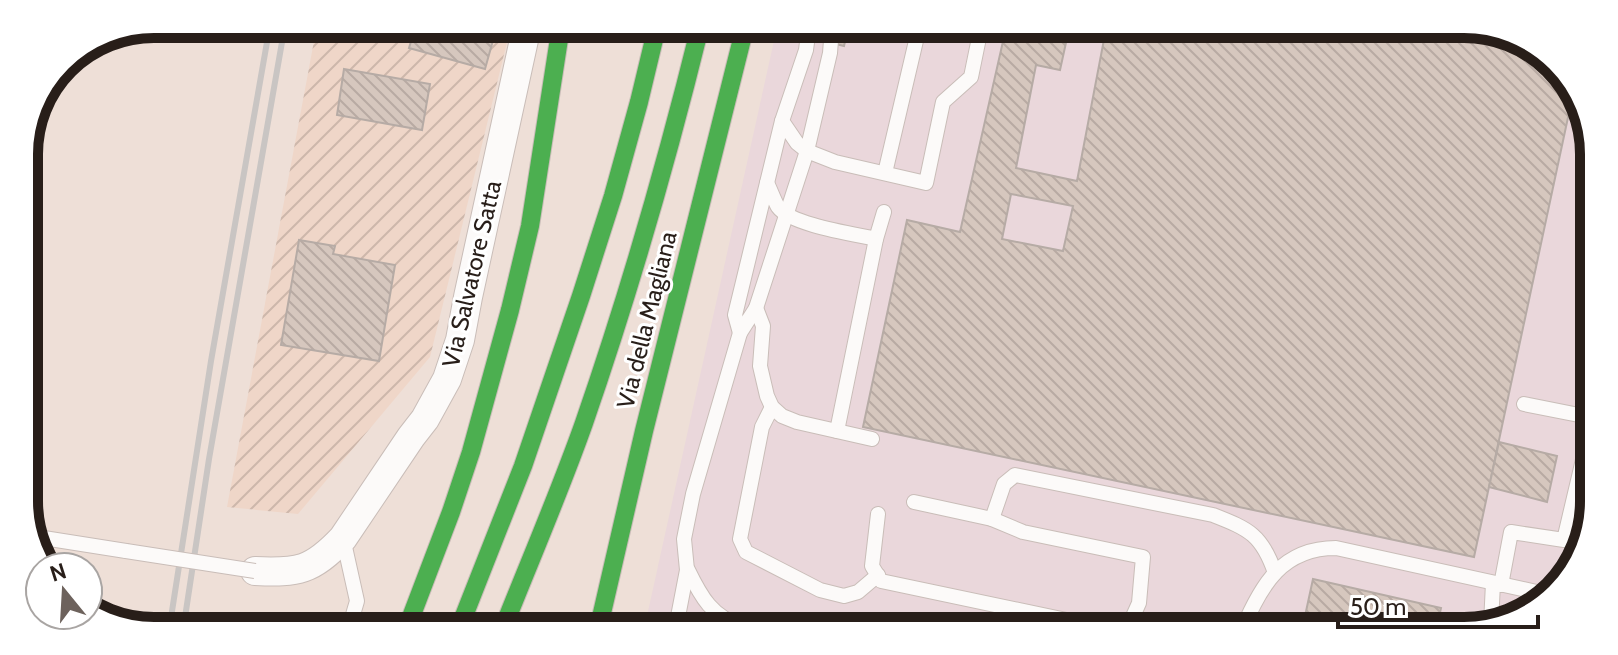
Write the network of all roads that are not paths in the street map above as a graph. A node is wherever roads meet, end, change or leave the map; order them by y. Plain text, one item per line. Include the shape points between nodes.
1 (524, 38) edge
2 (560, 38) edge
3 (654, 38) edge
4 (697, 38) edge
5 (742, 38) edge
6 (808, 38) edge
7 (831, 38) edge
8 (917, 38) edge
9 (979, 38) edge
10 (782, 121) junction
11 (807, 151) junction
12 (885, 173) junction
13 (767, 183) junction
14 (884, 212) dead end
15 (786, 215) junction
16 (876, 239) junction
17 (756, 308) junction
18 (740, 333) junction
19 (1524, 404) dead end
20 (772, 407) junction
21 (1580, 415) edge
22 (837, 431) junction
23 (872, 439) dead end
24 (1580, 472) edge
25 (914, 502) dead end
26 (878, 514) dead end
27 (992, 519) junction
28 (44, 538) edge
29 (343, 538) junction
30 (687, 570) junction
31 (255, 571) joint
32 (1275, 573) junction
33 (878, 575) junction
34 (1497, 584) junction
35 (1536, 592) edge
36 (1493, 613) edge
37 (352, 617) edge
38 (411, 617) edge
39 (464, 617) edge
40 (508, 617) edge
41 (601, 617) edge
42 (678, 617) edge
43 (723, 617) edge
44 (1052, 617) edge
45 (1133, 617) edge
46 (1248, 617) edge

1 - 29 street, Via Salvatore Satta via 460,340 447,379
2 - 38 main road via 530,226 510,310 471,452
3 - 39 main road via 572,324
4 - 40 main road via 604,361
5 - 41 main road, Via della Magliana
6 - 10 lane
7 - 11 lane
8 - 12 lane
9 - 12 lane via 971,77 943,102 926,183
10 - 11 lane
10 - 13 lane
11 - 12 lane
11 - 15 lane
13 - 15 lane
13 - 18 lane via 735,315
14 - 16 lane
15 - 16 lane
15 - 17 lane
16 - 22 lane
17 - 18 lane
17 - 20 lane via 763,326 760,366
18 - 30 lane via 693,494 684,539
19 - 21 lane
20 - 22 lane via 782,416
20 - 33 lane via 762,427 740,539 746,552 820,590 844,596
22 - 23 lane
24 - 34 lane via 1564,540 1511,532
25 - 27 lane
26 - 33 lane via 872,566
27 - 32 lane via 1004,484 1015,475 1213,515 1255,536
27 - 45 lane via 1023,532 1143,557
28 - 31 lane, bridge
29 - 31 street, Via Salvatore Satta via 302,570
29 - 37 lane via 357,601
30 - 42 lane
30 - 43 lane via 700,596
32 - 34 lane via 1299,556 1336,548
32 - 46 lane
33 - 44 lane via 881,581
34 - 35 lane
34 - 36 lane

